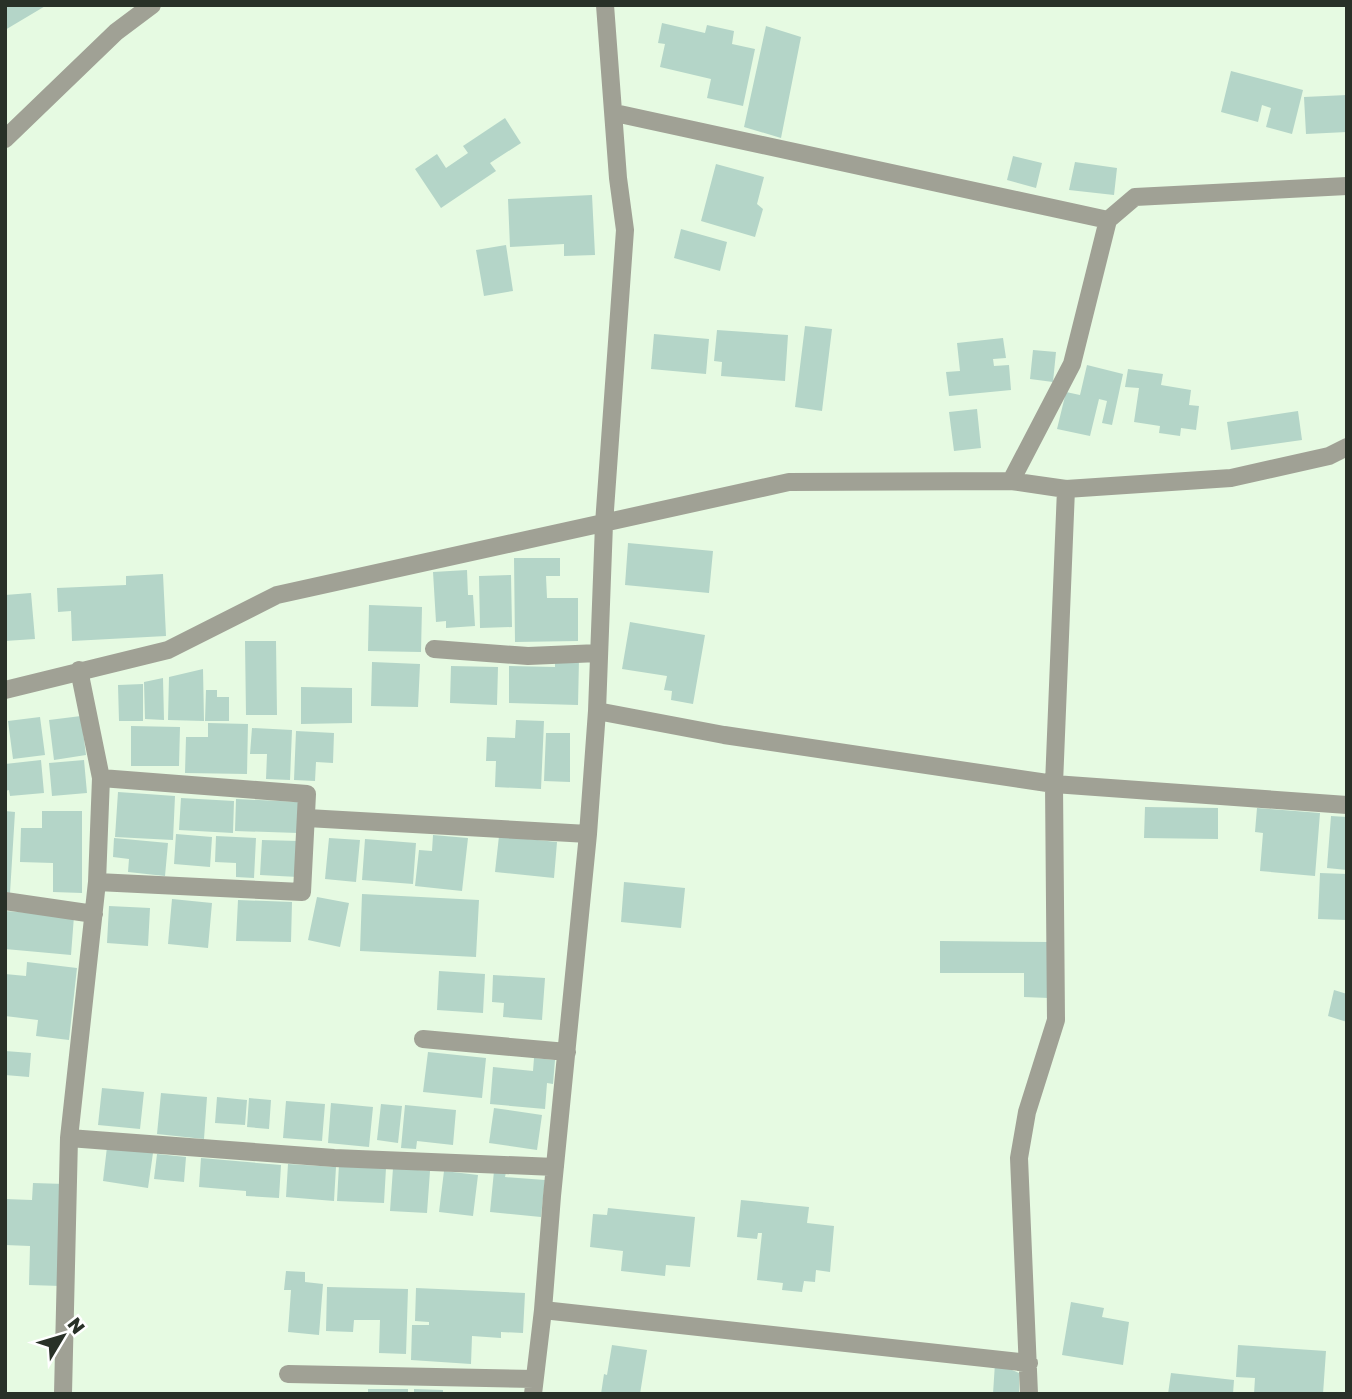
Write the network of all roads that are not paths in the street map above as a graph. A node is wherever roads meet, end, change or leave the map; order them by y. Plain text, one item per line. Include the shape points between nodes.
1 (152, 5) edge
2 (605, 5) edge
3 (615, 113) junction
4 (5, 139) edge
5 (1347, 186) edge
6 (1108, 220) junction
7 (1347, 447) edge
8 (1011, 481) junction
9 (1066, 489) junction
10 (604, 524) junction
11 (434, 649) dead end
12 (599, 653) junction
13 (79, 670) junction
14 (5, 690) edge
15 (597, 711) junction
16 (102, 778) junction
17 (1054, 784) junction
18 (1347, 805) edge
19 (307, 818) junction
20 (588, 834) junction
21 (97, 881) junction
22 (5, 901) edge
23 (94, 914) junction
24 (423, 1039) dead end
25 (566, 1052) junction
26 (69, 1138) junction
27 (555, 1167) junction
28 (543, 1310) junction
29 (1029, 1363) junction
30 (288, 1374) dead end
31 (534, 1387) edge
32 (63, 1394) edge
33 (1029, 1394) edge

1 - 4 street via 116,32
2 - 3 street
3 - 6 street
3 - 10 street via 625,230
5 - 6 street via 1135,197
6 - 8 street via 1072,364
7 - 9 street via 1329,456 1231,478
8 - 9 street
8 - 10 street via 789,482
9 - 17 street
10 - 12 street
10 - 13 street via 276,595 168,650
11 - 12 street via 528,656
12 - 15 street
13 - 14 street
13 - 16 street
15 - 17 street via 723,735
15 - 20 street
16 - 19 street via 307,794
16 - 21 street
17 - 18 street
17 - 29 street via 1056,1020 1027,1112 1018,1158
19 - 20 street
19 - 21 street via 302,892
20 - 25 street
21 - 23 street
22 - 23 street
23 - 26 street
24 - 25 street
25 - 27 street
26 - 27 street via 334,1158
26 - 32 street
27 - 28 street
28 - 29 street
28 - 31 street
29 - 33 street
30 - 31 street

